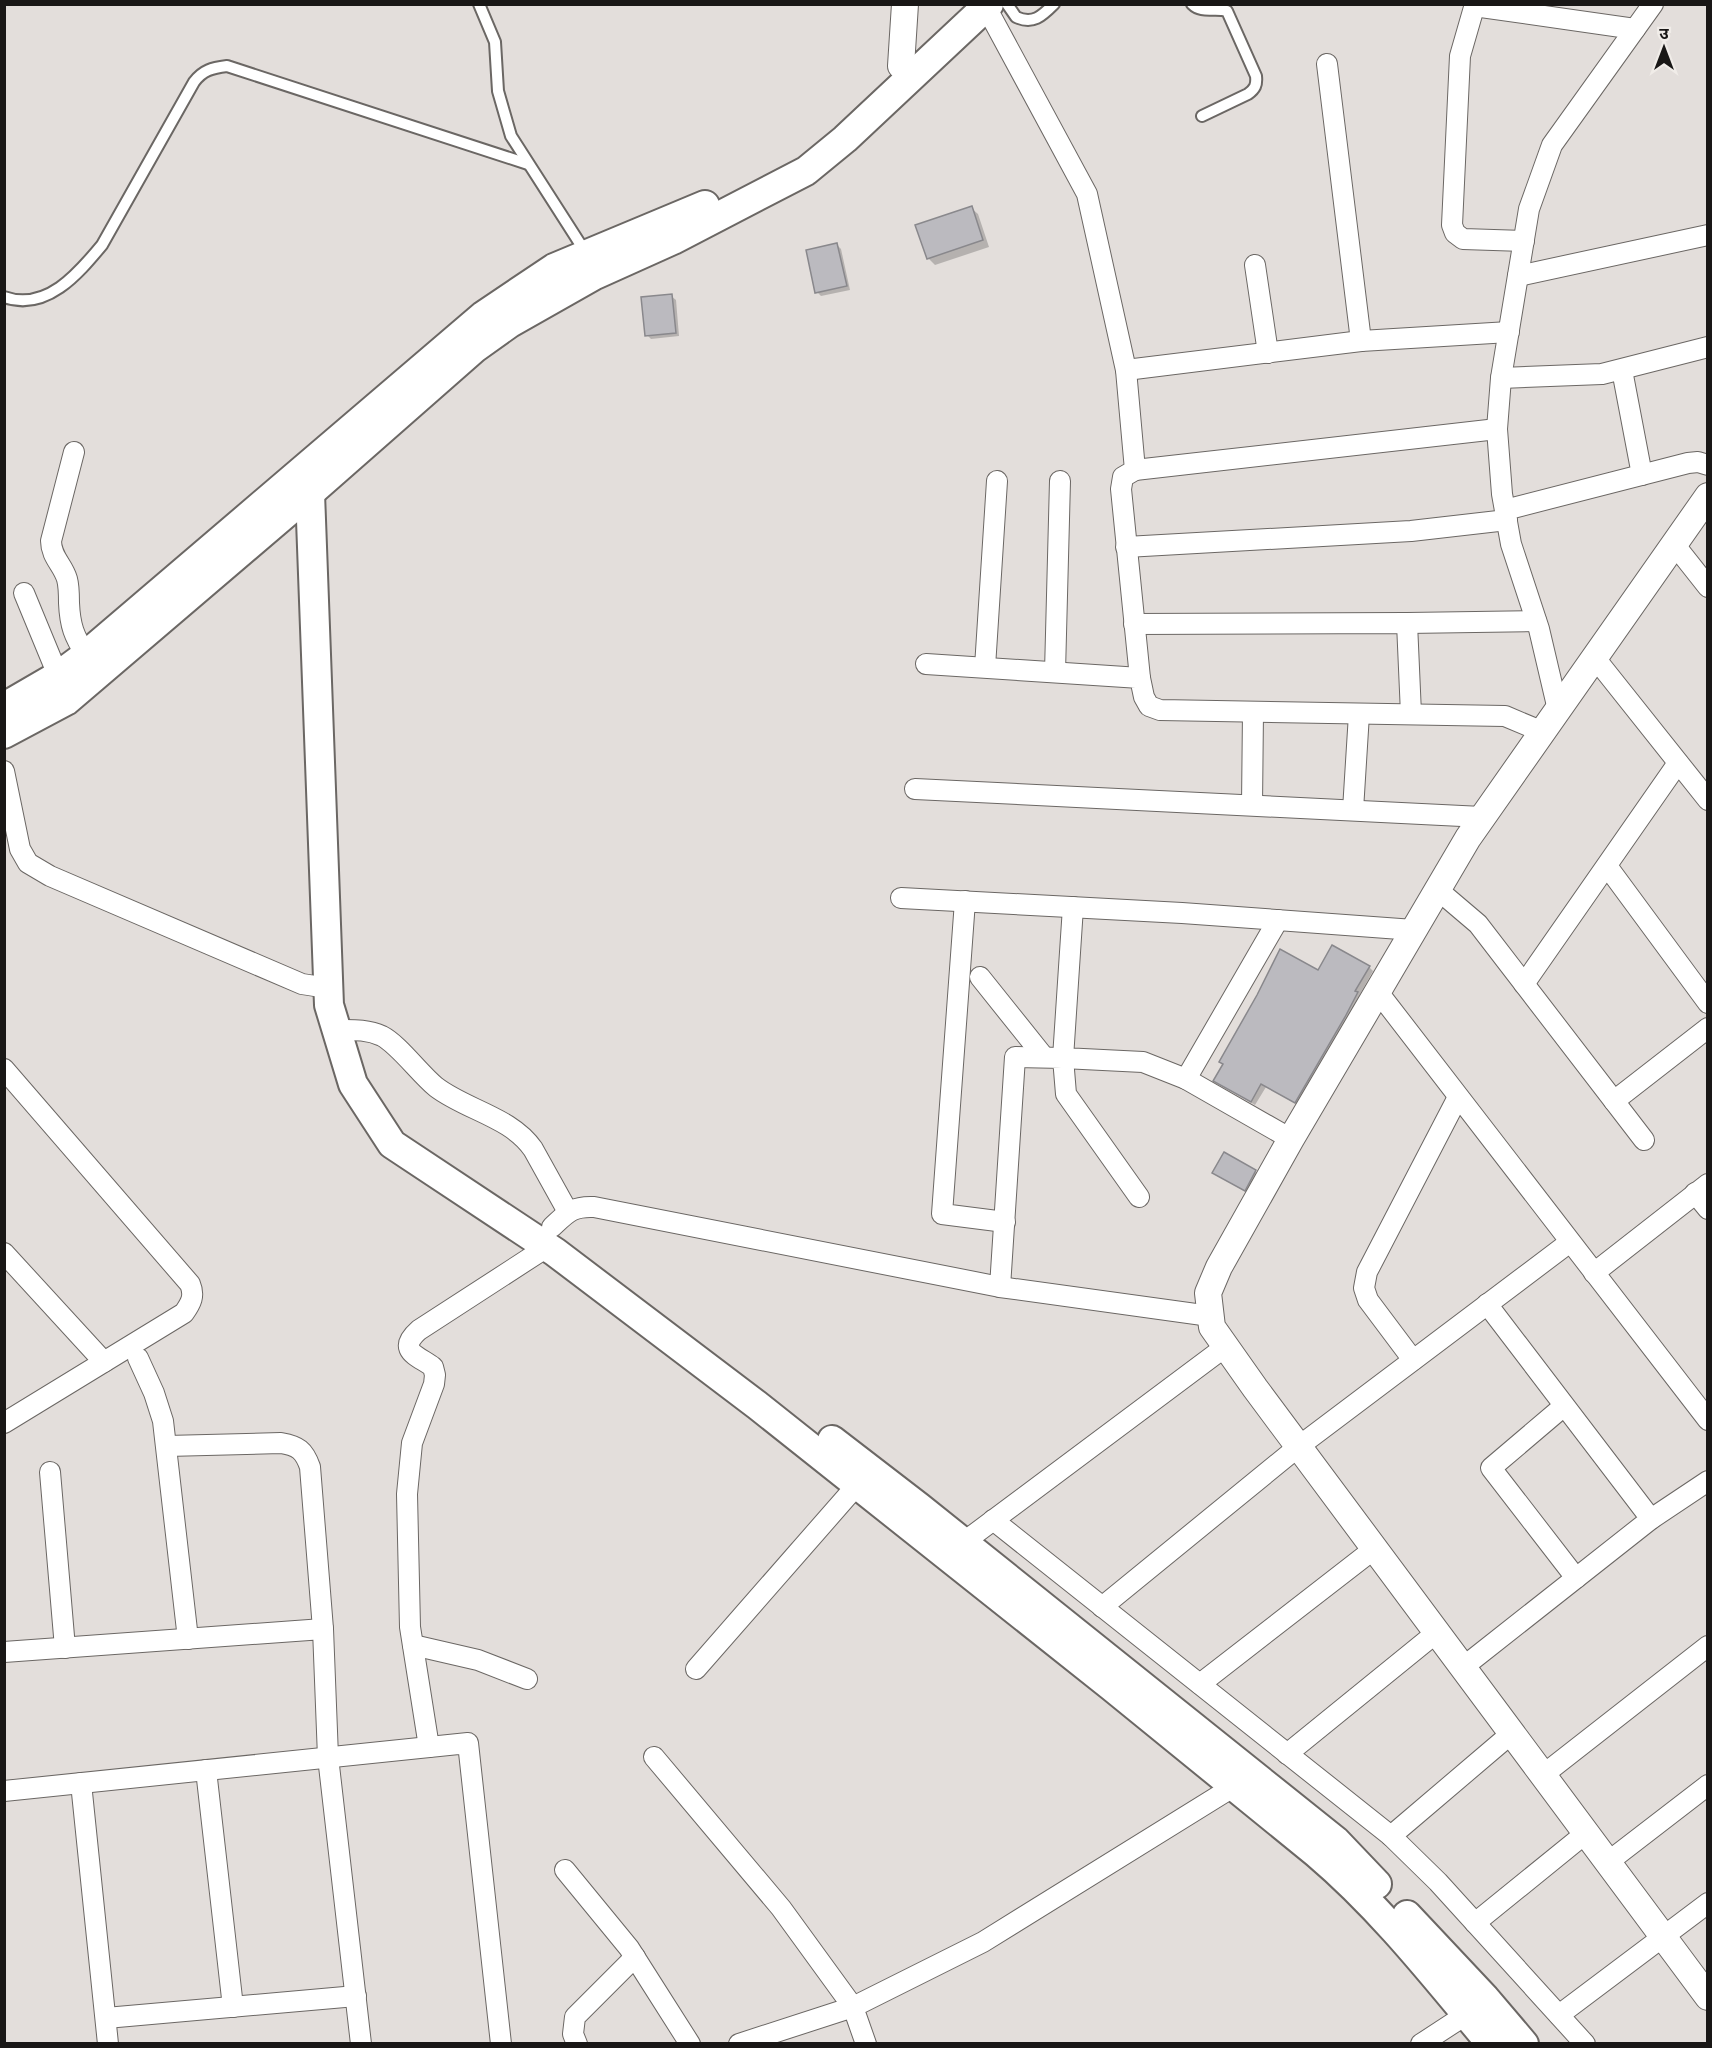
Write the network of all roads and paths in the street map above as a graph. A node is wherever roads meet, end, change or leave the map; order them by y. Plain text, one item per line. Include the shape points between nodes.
1 (479, 4) edge
2 (905, 4) edge
3 (1054, 4) edge
4 (1192, 4) edge
5 (1653, 4) edge
6 (986, 5) edge
7 (1474, 5) edge
8 (1541, 10) edge
9 (1635, 28) junction
10 (1327, 64) dead end
11 (901, 66) junction
12 (1202, 116) dead end
13 (528, 164) junction
14 (1707, 235) edge
15 (1524, 241) junction
16 (586, 253) junction
17 (1255, 265) dead end
18 (1518, 276) junction
19 (4, 297) edge
20 (1509, 332) junction
21 (1361, 341) junction
22 (1707, 347) edge
23 (1268, 353) junction
24 (1126, 370) junction
25 (1622, 370) junction
26 (1501, 378) junction
27 (1497, 429) junction
28 (74, 452) dead end
29 (1707, 465) edge
30 (1134, 470) junction
31 (1642, 475) junction
32 (310, 479) junction
33 (997, 480) dead end
34 (1060, 481) dead end
35 (1707, 496) edge
36 (1506, 515) junction
37 (1674, 544) junction
38 (1126, 547) junction
39 (1707, 586) edge
40 (24, 593) dead end
41 (1536, 621) junction
42 (1407, 623) junction
43 (1134, 624) junction
44 (86, 655) junction
45 (1595, 658) junction
46 (926, 664) dead end
47 (985, 668) junction
48 (1055, 672) junction
49 (1140, 678) junction
50 (63, 688) junction
51 (4, 707) edge
52 (1558, 710) junction
53 (1253, 712) junction
54 (1359, 714) junction
55 (1412, 714) junction
56 (1543, 732) junction
57 (4, 734) edge
58 (1678, 763) junction
59 (4, 771) edge
60 (915, 789) dead end
61 (1707, 800) edge
62 (1252, 805) junction
63 (1353, 810) junction
64 (1482, 818) junction
65 (1607, 866) junction
66 (1437, 890) junction
67 (901, 898) dead end
68 (965, 901) junction
69 (1073, 907) junction
70 (1278, 920) junction
71 (1414, 930) junction
72 (980, 977) dead end
73 (1524, 984) junction
74 (328, 988) junction
75 (1378, 992) junction
76 (1707, 1003) edge
77 (1707, 1028) edge
78 (336, 1030) junction
79 (1044, 1057) junction
80 (1063, 1058) junction
81 (4, 1069) edge
82 (1186, 1079) junction
83 (1458, 1097) junction
84 (1614, 1101) junction
85 (1291, 1139) junction
86 (1644, 1140) dead end
87 (1701, 1189) edge
88 (1139, 1197) dead end
89 (1707, 1209) edge
90 (1005, 1222) junction
91 (556, 1228) junction
92 (1570, 1242) junction
93 (4, 1253) edge
94 (1594, 1273) junction
95 (1000, 1287) junction
96 (1487, 1304) junction
97 (1210, 1316) junction
98 (1226, 1347) junction
99 (138, 1358) dead end
100 (1413, 1360) junction
101 (104, 1362) junction
102 (1564, 1406) junction
103 (1707, 1420) edge
104 (5, 1422) edge
105 (167, 1446) junction
106 (1298, 1447) junction
107 (50, 1472) dead end
108 (1707, 1481) edge
109 (857, 1485) junction
110 (1651, 1519) junction
111 (993, 1520) junction
112 (964, 1542) junction
113 (1374, 1549) junction
114 (1576, 1578) junction
115 (1102, 1607) junction
116 (323, 1629) junction
117 (1436, 1632) junction
118 (188, 1639) junction
119 (413, 1645) junction
120 (1707, 1646) edge
121 (65, 1648) junction
122 (4, 1652) edge
123 (1462, 1668) junction
124 (696, 1669) dead end
125 (527, 1679) dead end
126 (1200, 1684) junction
127 (1512, 1733) junction
128 (429, 1747) junction
129 (1287, 1754) junction
130 (328, 1757) junction
131 (654, 1757) dead end
132 (206, 1770) junction
133 (1543, 1775) junction
134 (1241, 1779) junction
135 (81, 1783) junction
136 (1707, 1785) edge
137 (4, 1791) edge
138 (1586, 1833) junction
139 (1391, 1836) junction
140 (1608, 1862) junction
141 (565, 1870) dead end
142 (1707, 1904) edge
143 (1476, 1923) junction
144 (1664, 1938) junction
145 (635, 1957) junction
146 (356, 1996) junction
147 (1707, 1997) edge
148 (233, 2007) junction
149 (853, 2007) junction
150 (1467, 2014) junction
151 (1559, 2015) junction
152 (106, 2018) junction
153 (108, 2043) edge
154 (362, 2043) edge
155 (501, 2043) edge
156 (577, 2043) edge
157 (690, 2043) edge
158 (739, 2043) edge
159 (866, 2043) edge
160 (1421, 2043) edge
161 (1491, 2043) edge
162 (1524, 2043) edge
163 (1585, 2043) edge

1 - 13 lane via 495,42 498,91 511,136
2 - 11 street
3 - 6 lane via 1032,21
4 - 12 lane via 1204,10 1227,11 1257,83 1248,94
5 - 9 street
6 - 11 main road
6 - 24 street via 1087,194
6 - 32 main road via 806,171 673,240 593,276 510,323
7 - 8 street
7 - 15 street via 1460,56 1452,225 1463,238
8 - 9 street
9 - 15 street via 1552,145 1529,209
10 - 21 street
11 - 16 main road via 818,140 748,188
13 - 16 lane
13 - 19 lane via 227,66 211,68 194,82 102,245 82,269 62,288 38,298 15,301
14 - 18 street
15 - 18 street
16 - 32 main road via 554,268 484,315
17 - 23 street
18 - 20 street
20 - 21 street
20 - 26 street
21 - 23 street
22 - 25 street
23 - 24 street
24 - 30 street
25 - 26 street
25 - 31 street
26 - 27 street
27 - 30 street
27 - 36 street
28 - 44 street via 51,548 68,582 74,637
29 - 31 street via 1688,463
30 - 38 street via 1123,477 1121,489
31 - 36 street
32 - 44 main road
32 - 50 main road
32 - 74 main road
33 - 47 street
34 - 48 street
35 - 37 street
36 - 38 street via 1412,531
36 - 41 street via 1511,544
37 - 39 street
37 - 45 street
38 - 43 street
40 - 50 street
41 - 42 street
41 - 52 street
42 - 43 street
42 - 55 street
43 - 49 street
44 - 50 main road
45 - 52 street
45 - 58 street
46 - 47 street
47 - 48 street
48 - 49 street
49 - 53 street via 1149,706 1160,710
50 - 51 main road
50 - 57 main road
52 - 56 street
53 - 54 street
53 - 62 street
54 - 55 street
54 - 63 street
55 - 56 street via 1505,716
56 - 64 street
58 - 61 street
58 - 65 street
59 - 74 street via 20,849 28,863 50,876 302,984
60 - 62 street
62 - 63 street
63 - 64 street
64 - 66 street
65 - 73 street
65 - 76 street
66 - 71 street
66 - 73 street via 1478,924
67 - 68 street
68 - 69 street
68 - 90 street via 942,1214
69 - 70 street
69 - 80 street
70 - 71 street
70 - 82 street
71 - 75 street
72 - 79 street
73 - 84 street
74 - 78 main road
75 - 83 street
75 - 85 street
77 - 84 street
78 - 91 main road via 352,1084 405,1137
78 - 91 street via 370,1031 386,1038 436,1087 517,1131 533,1149
79 - 80 street
79 - 90 street via 1015,1057
80 - 82 street via 1143,1062
80 - 88 street via 1066,1094
81 - 101 street via 193,1291 184,1313
82 - 85 street
83 - 92 street
83 - 100 street via 1367,1272 1364,1288 1368,1300
84 - 86 street
85 - 97 street via 1219,1267 1208,1293
87 - 89 street
87 - 94 street
90 - 95 street
91 - 95 street via 578,1206 594,1207
91 - 109 main road via 739,1391
91 - 112 main road
91 - 119 street via 412,1336 410,1351 433,1367 435,1375 409,1462
92 - 94 street
92 - 96 street
93 - 101 street
94 - 103 street
95 - 97 street
96 - 100 street
96 - 102 street
97 - 98 street via 1212,1327
98 - 106 street
98 - 111 street
99 - 105 street via 164,1421
100 - 106 street
101 - 104 street
102 - 110 street
102 - 114 street via 1491,1468
105 - 116 street via 281,1443 295,1445 306,1457
105 - 118 street
106 - 113 street
106 - 115 street
107 - 121 street
108 - 110 street
109 - 124 street
109 - 134 main road via 1112,1687
110 - 114 street
111 - 112 street
111 - 115 street
112 - 134 main road
113 - 117 street
113 - 126 street
114 - 123 street
115 - 126 street
116 - 118 street
116 - 130 street
117 - 123 street
117 - 129 street
118 - 121 street
119 - 125 street via 478,1660
119 - 128 street
120 - 133 street
121 - 122 street
123 - 127 street
126 - 129 street
127 - 133 street
127 - 139 street
128 - 130 street
128 - 155 street via 468,1743
129 - 139 street
130 - 132 street
130 - 146 street
131 - 149 street via 781,1908
132 - 135 street
132 - 148 street
133 - 138 street
134 - 149 street via 983,1942
134 - 150 main road via 1347,1879
134 - 162 main road via 1336,1841
135 - 137 street
135 - 152 street
136 - 140 street
138 - 140 street
138 - 143 street
139 - 143 street
140 - 144 street
141 - 145 street
142 - 144 street
143 - 151 street
144 - 147 street
144 - 151 street
145 - 156 street via 575,2017 573,2034
145 - 157 street
146 - 148 street
146 - 154 street
148 - 152 street
149 - 158 street
149 - 159 street
150 - 160 street
150 - 161 main road
151 - 163 street
152 - 153 street

